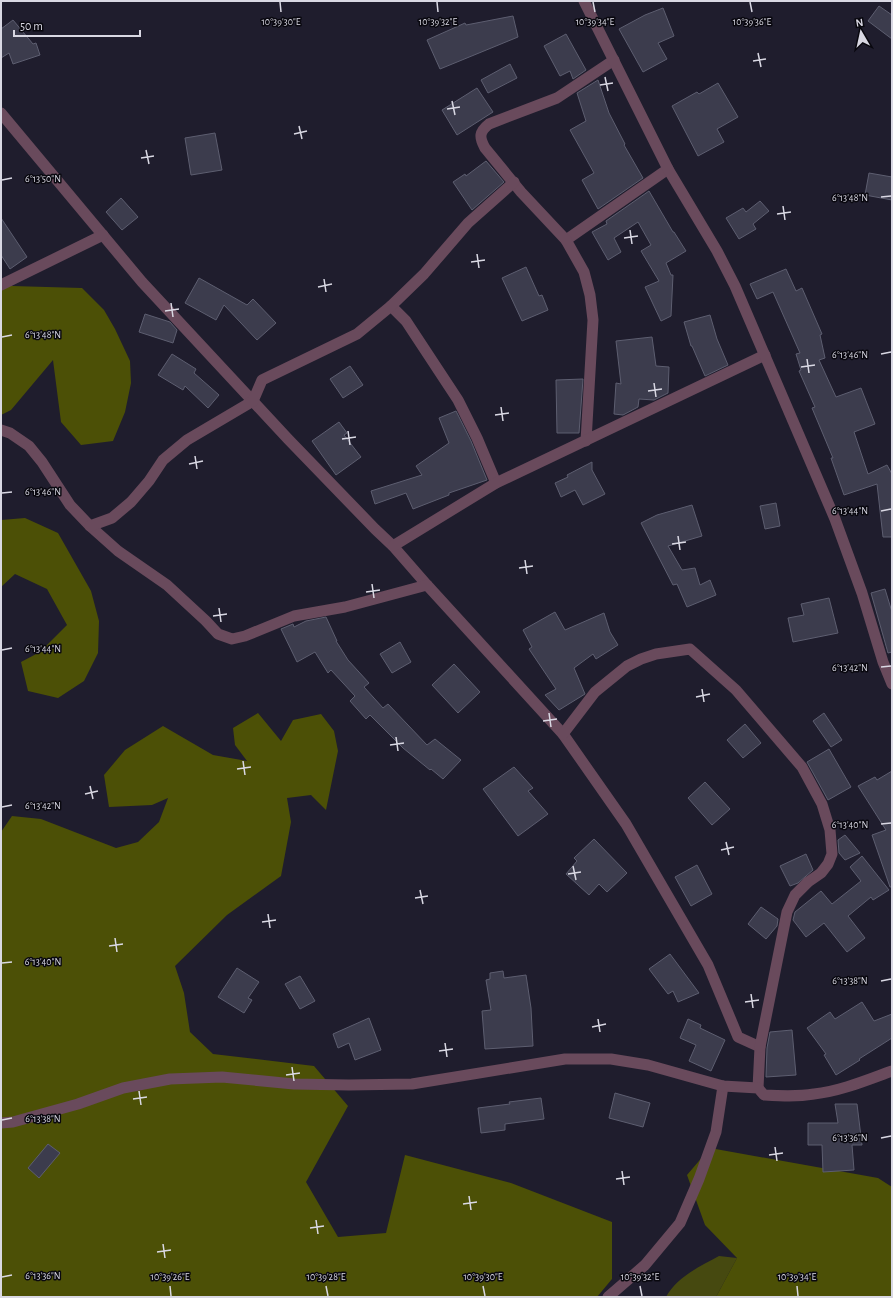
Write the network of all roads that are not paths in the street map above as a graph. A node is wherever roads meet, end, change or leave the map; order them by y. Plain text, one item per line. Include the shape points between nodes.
1 (584, 1) edge
2 (614, 60) junction
3 (1, 113) edge
4 (668, 169) junction
5 (514, 182) junction
6 (103, 234) junction
7 (566, 240) junction
8 (1, 285) edge
9 (391, 306) junction
10 (765, 355) junction
11 (253, 401) junction
12 (1, 430) edge
13 (586, 441) junction
14 (496, 483) junction
15 (90, 526) junction
16 (393, 546) junction
17 (426, 585) junction
18 (892, 684) edge
19 (563, 734) junction
20 (760, 1047) junction
21 (892, 1071) edge
22 (723, 1086) junction
23 (758, 1088) junction
24 (1, 1123) edge
25 (608, 1297) edge

1 - 2 street
2 - 4 street
2 - 5 street via 557,98 484,128 480,134 485,148
3 - 6 street
4 - 7 street
4 - 10 street via 717,251
5 - 7 street
5 - 9 street via 468,223 424,274
6 - 8 street
6 - 11 street via 142,282
7 - 13 street via 584,272 593,320
9 - 11 street via 357,334 262,380
9 - 14 street via 406,321 458,400
10 - 13 street
10 - 18 street via 835,518
11 - 15 street via 187,440 163,460 132,502 112,518
11 - 16 street
12 - 15 street via 29,446 70,505
13 - 14 street
14 - 16 street
15 - 17 street via 118,551 167,585 218,634 232,639 294,616 345,607
16 - 17 street
17 - 19 street
19 - 20 street via 626,824 708,965 738,1037
19 - 20 street via 595,692 627,666 656,654 690,649 736,690 802,768 822,804 830,830 832,854 821,873 796,895 787,912
20 - 23 street
21 - 23 street via 815,1094 764,1095
22 - 23 street
22 - 24 street via 648,1065 611,1059 565,1060 412,1084 302,1084 222,1077 170,1079 123,1088 78,1104
22 - 25 street via 716,1132 680,1223 645,1265

